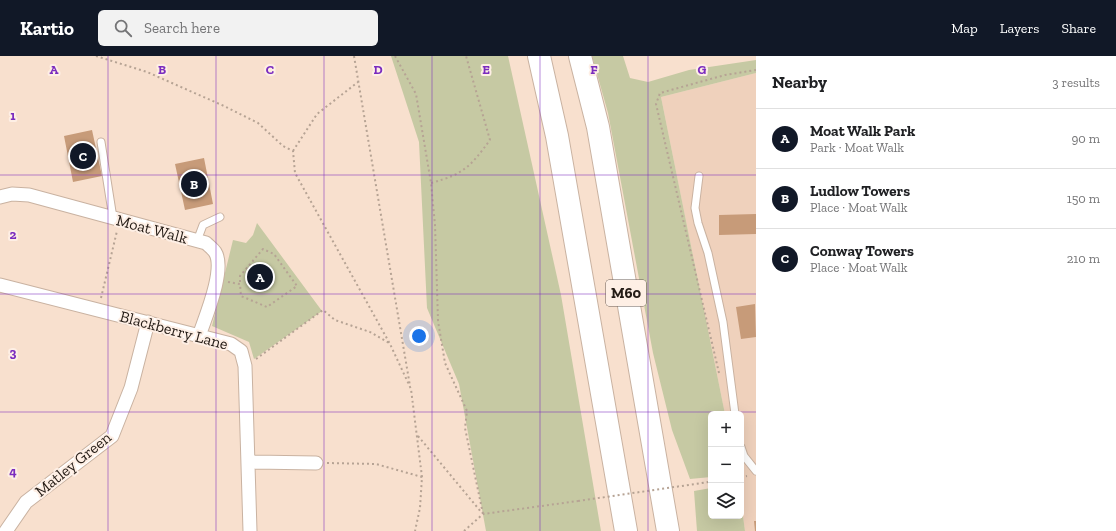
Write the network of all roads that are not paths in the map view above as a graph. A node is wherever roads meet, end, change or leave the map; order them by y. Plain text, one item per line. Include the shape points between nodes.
1 (539, 56) edge
2 (580, 56) edge
3 (101, 142) dead end
4 (699, 176) dead end
5 (0, 197) edge
6 (220, 217) dead end
7 (116, 219) junction
8 (197, 241) junction
9 (0, 285) edge
10 (148, 322) junction
11 (199, 336) junction
12 (735, 411) edge
13 (744, 456) edge
14 (248, 462) junction
15 (316, 462) road end
16 (756, 471) edge
17 (6, 531) edge
18 (250, 531) edge
19 (626, 531) edge
20 (668, 531) edge

1 - 19 highway, M60 via 557,136
2 - 20 highway, M60 via 598,127
3 - 7 lane
4 - 12 lane via 695,208 723,322
5 - 7 street, Moat Walk via 12,194 29,195
6 - 8 lane via 203,225
7 - 8 street, Moat Walk
8 - 11 street, Moat Walk via 206,243 216,252 218,263 217,279
9 - 10 street, Blackberry Lane
10 - 11 street, Blackberry Lane
10 - 17 street, Matley Green via 131,388 112,436 26,502
11 - 14 street, Blackberry Lane via 231,344 241,351 245,366
13 - 16 lane
14 - 15 street
14 - 18 street, Blackberry Lane

